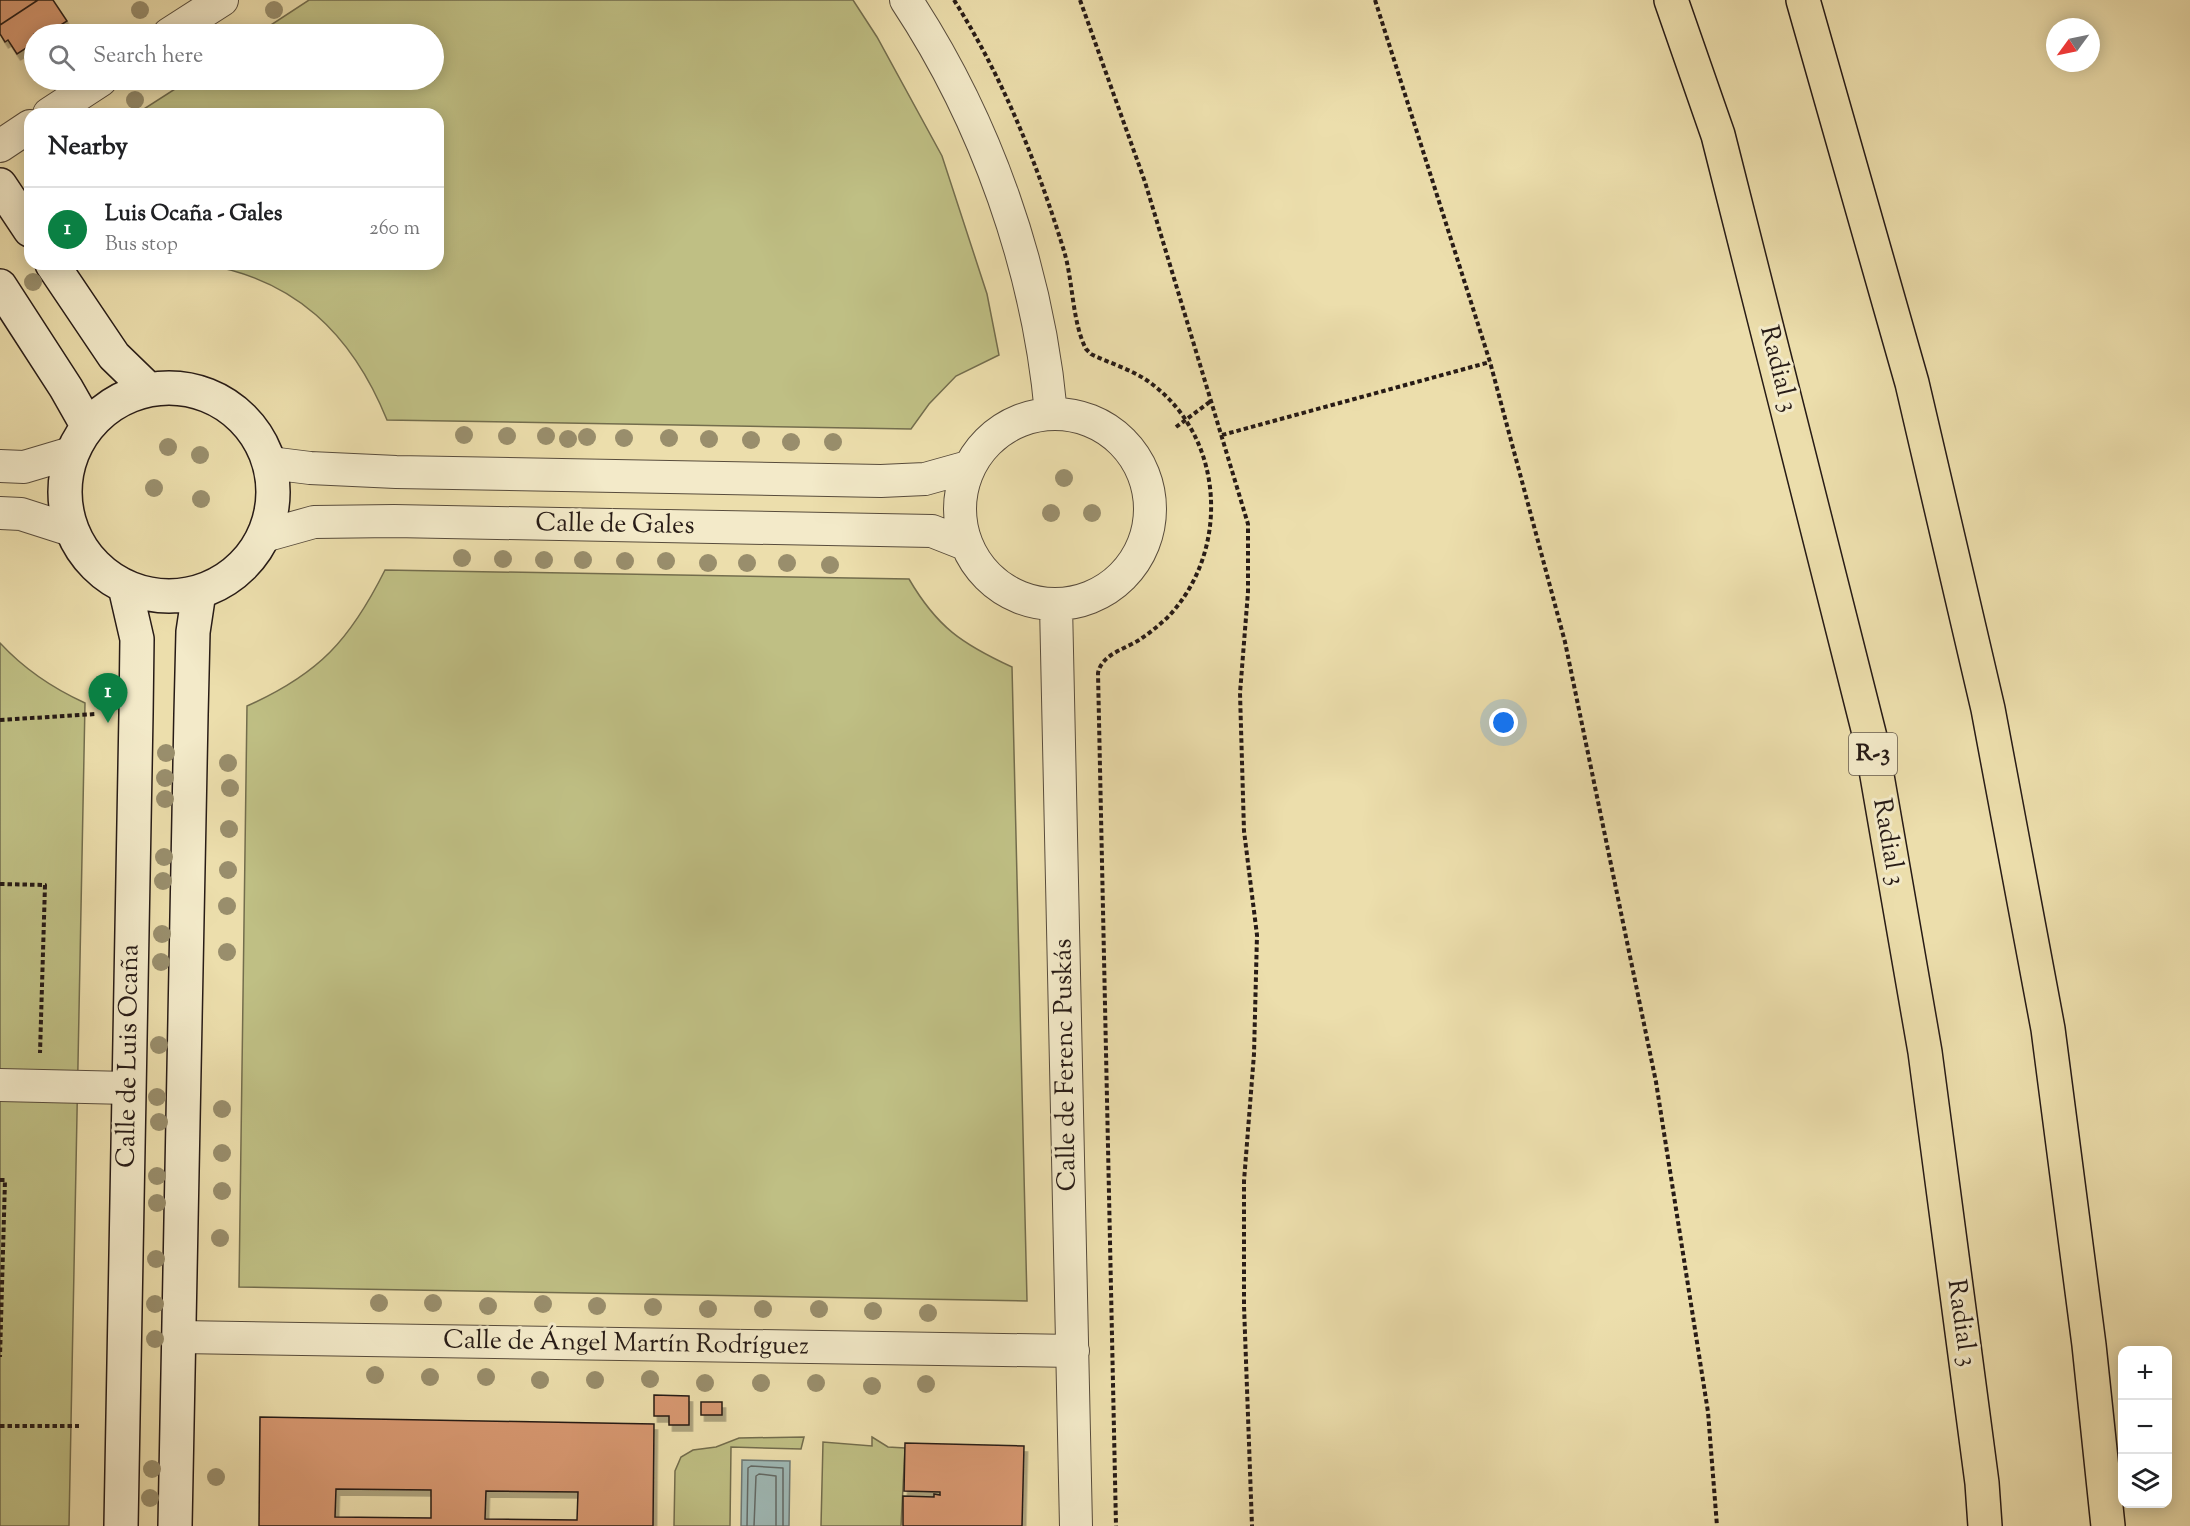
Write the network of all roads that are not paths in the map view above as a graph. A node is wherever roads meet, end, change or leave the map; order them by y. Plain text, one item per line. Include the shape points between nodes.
1 (222, 0) edge
2 (906, 0) edge
3 (1671, 0) edge
4 (1803, 0) edge
5 (185, 24) edge
6 (86, 90) edge
7 (58, 108) edge
8 (24, 130) edge
9 (0, 146) edge
10 (0, 185) edge
11 (24, 221) edge
12 (56, 270) edge
13 (0, 286) edge
14 (148, 389) junction
15 (1051, 413) junction
16 (79, 439) junction
17 (270, 463) junction
18 (0, 466) edge
19 (968, 467) junction
20 (0, 513) edge
21 (71, 530) junction
22 (264, 536) junction
23 (965, 544) junction
24 (125, 587) junction
25 (199, 592) junction
26 (1056, 605) junction
27 (0, 1085) edge
28 (128, 1089) junction
29 (180, 1338) junction
30 (1073, 1351) junction
31 (120, 1526) edge
32 (175, 1526) edge
33 (1076, 1526) edge
34 (1985, 1526) edge
35 (2108, 1526) edge

1 - 5 street
2 - 15 street via 959,89 1005,203 1036,314
3 - 34 highway, Radial 3 / R-3 via 1718,135 1871,741 1925,1052
4 - 35 highway via 1912,383 1988,709 2048,1029
6 - 7 street
8 - 9 street
10 - 11 main road
12 - 14 main road via 114,356
13 - 16 main road via 66,388
14 - 16 main road via 125,396 105,409
14 - 17 main road via 174,387 199,391 224,402 260,439
15 - 19 street via 1025,417 1002,429 982,446
15 - 26 street via 1082,416 1109,430 1132,451 1146,478 1151,508 1147,538 1133,565 1113,586 1086,600
16 - 18 street via 24,467
16 - 21 main road via 65,478
17 - 19 street, Calle de Gales via 396,472 881,481 925,479
17 - 22 main road via 272,512
19 - 23 street via 961,492
20 - 21 street via 21,514
21 - 24 main road via 93,564
22 - 23 street, Calle de Gales via 314,522 394,521 932,531
22 - 25 main road via 238,572
23 - 26 street via 980,569 1002,588 1027,601
24 - 25 main road via 149,595
24 - 28 main road, Calle de Luis Ocaña via 137,639
25 - 29 main road via 193,632
26 - 30 street, Calle de Ferenc Puskás
27 - 28 street
28 - 31 main road, Calle de Luis Ocaña
29 - 30 street, Calle de Ángel Martín Rodríguez
29 - 32 main road
30 - 33 street, Calle de Ferenc Puskás

